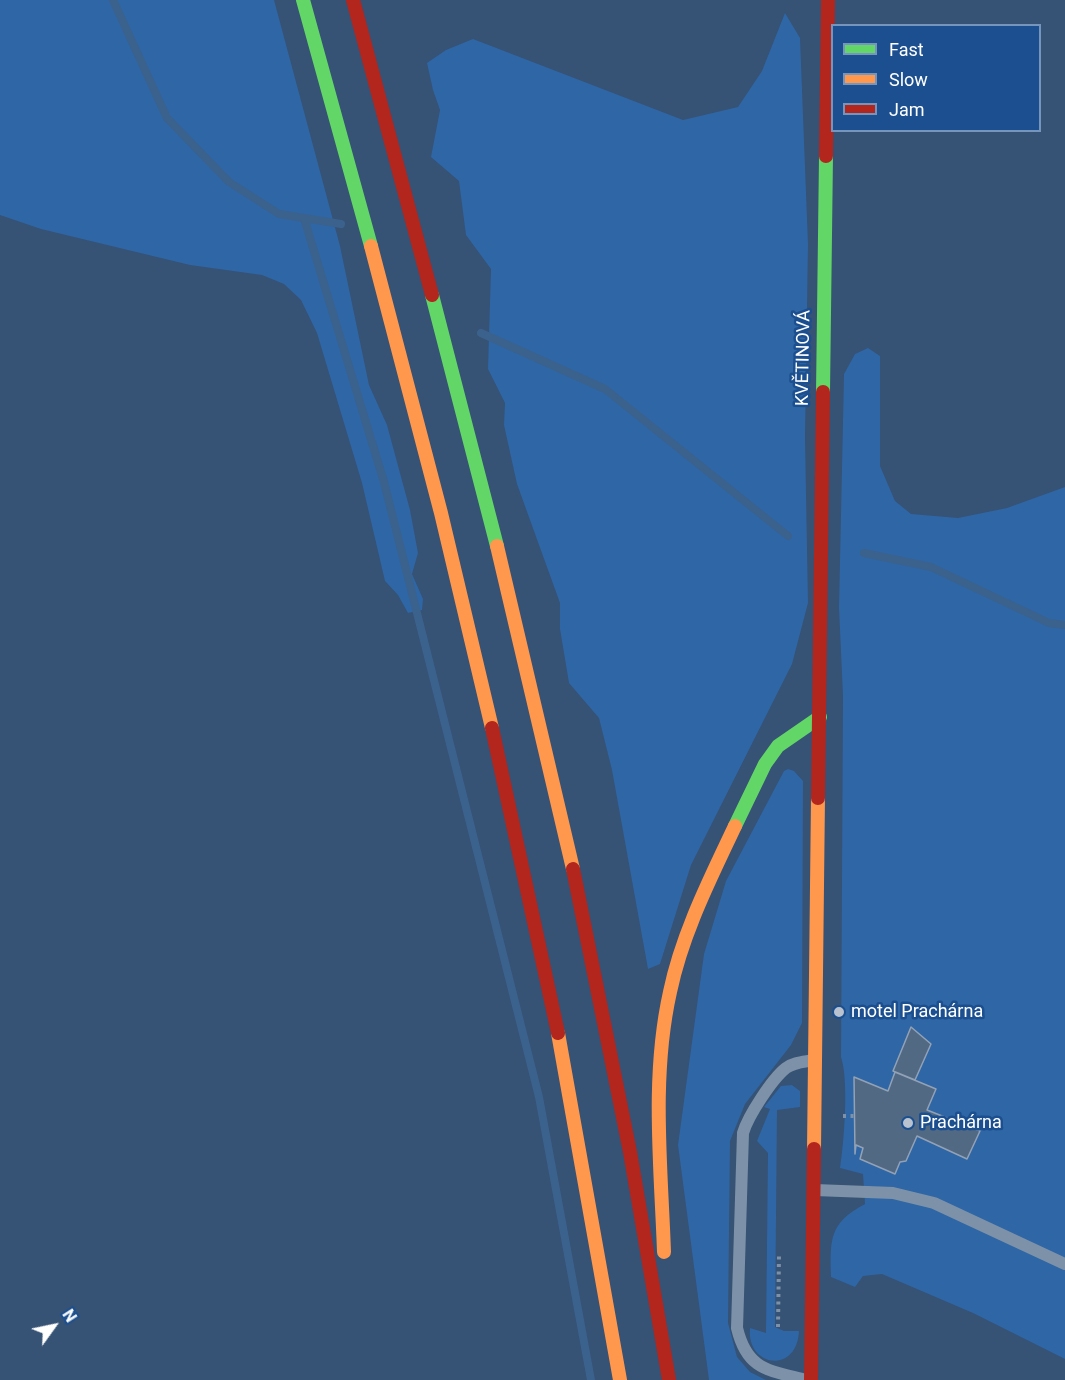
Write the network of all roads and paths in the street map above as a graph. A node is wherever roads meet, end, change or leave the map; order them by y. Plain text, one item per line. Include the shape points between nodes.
1 (303, 0) edge
2 (352, 0) edge
3 (828, 0) edge
4 (820, 717) junction
5 (815, 1060) junction
6 (814, 1190) junction
7 (1065, 1264) edge
8 (620, 1380) edge
9 (669, 1380) edge
10 (806, 1380) edge
11 (811, 1380) edge

1 - 8 main road via 454,563 507,783 594,1216
2 - 9 main road via 502,561 560,807 628,1141
3 - 4 main road, KVĚTINOVÁ
4 - 5 main road, KVĚTINOVÁ
4 - 9 main road via 778,746 765,764 707,889 670,992 664,1019 660,1084
5 - 6 main road, KVĚTINOVÁ
5 - 10 lane via 785,1069 743,1133 737,1316 740,1341 753,1362
6 - 7 lane via 911,1196
6 - 11 main road, KVĚTINOVÁ

